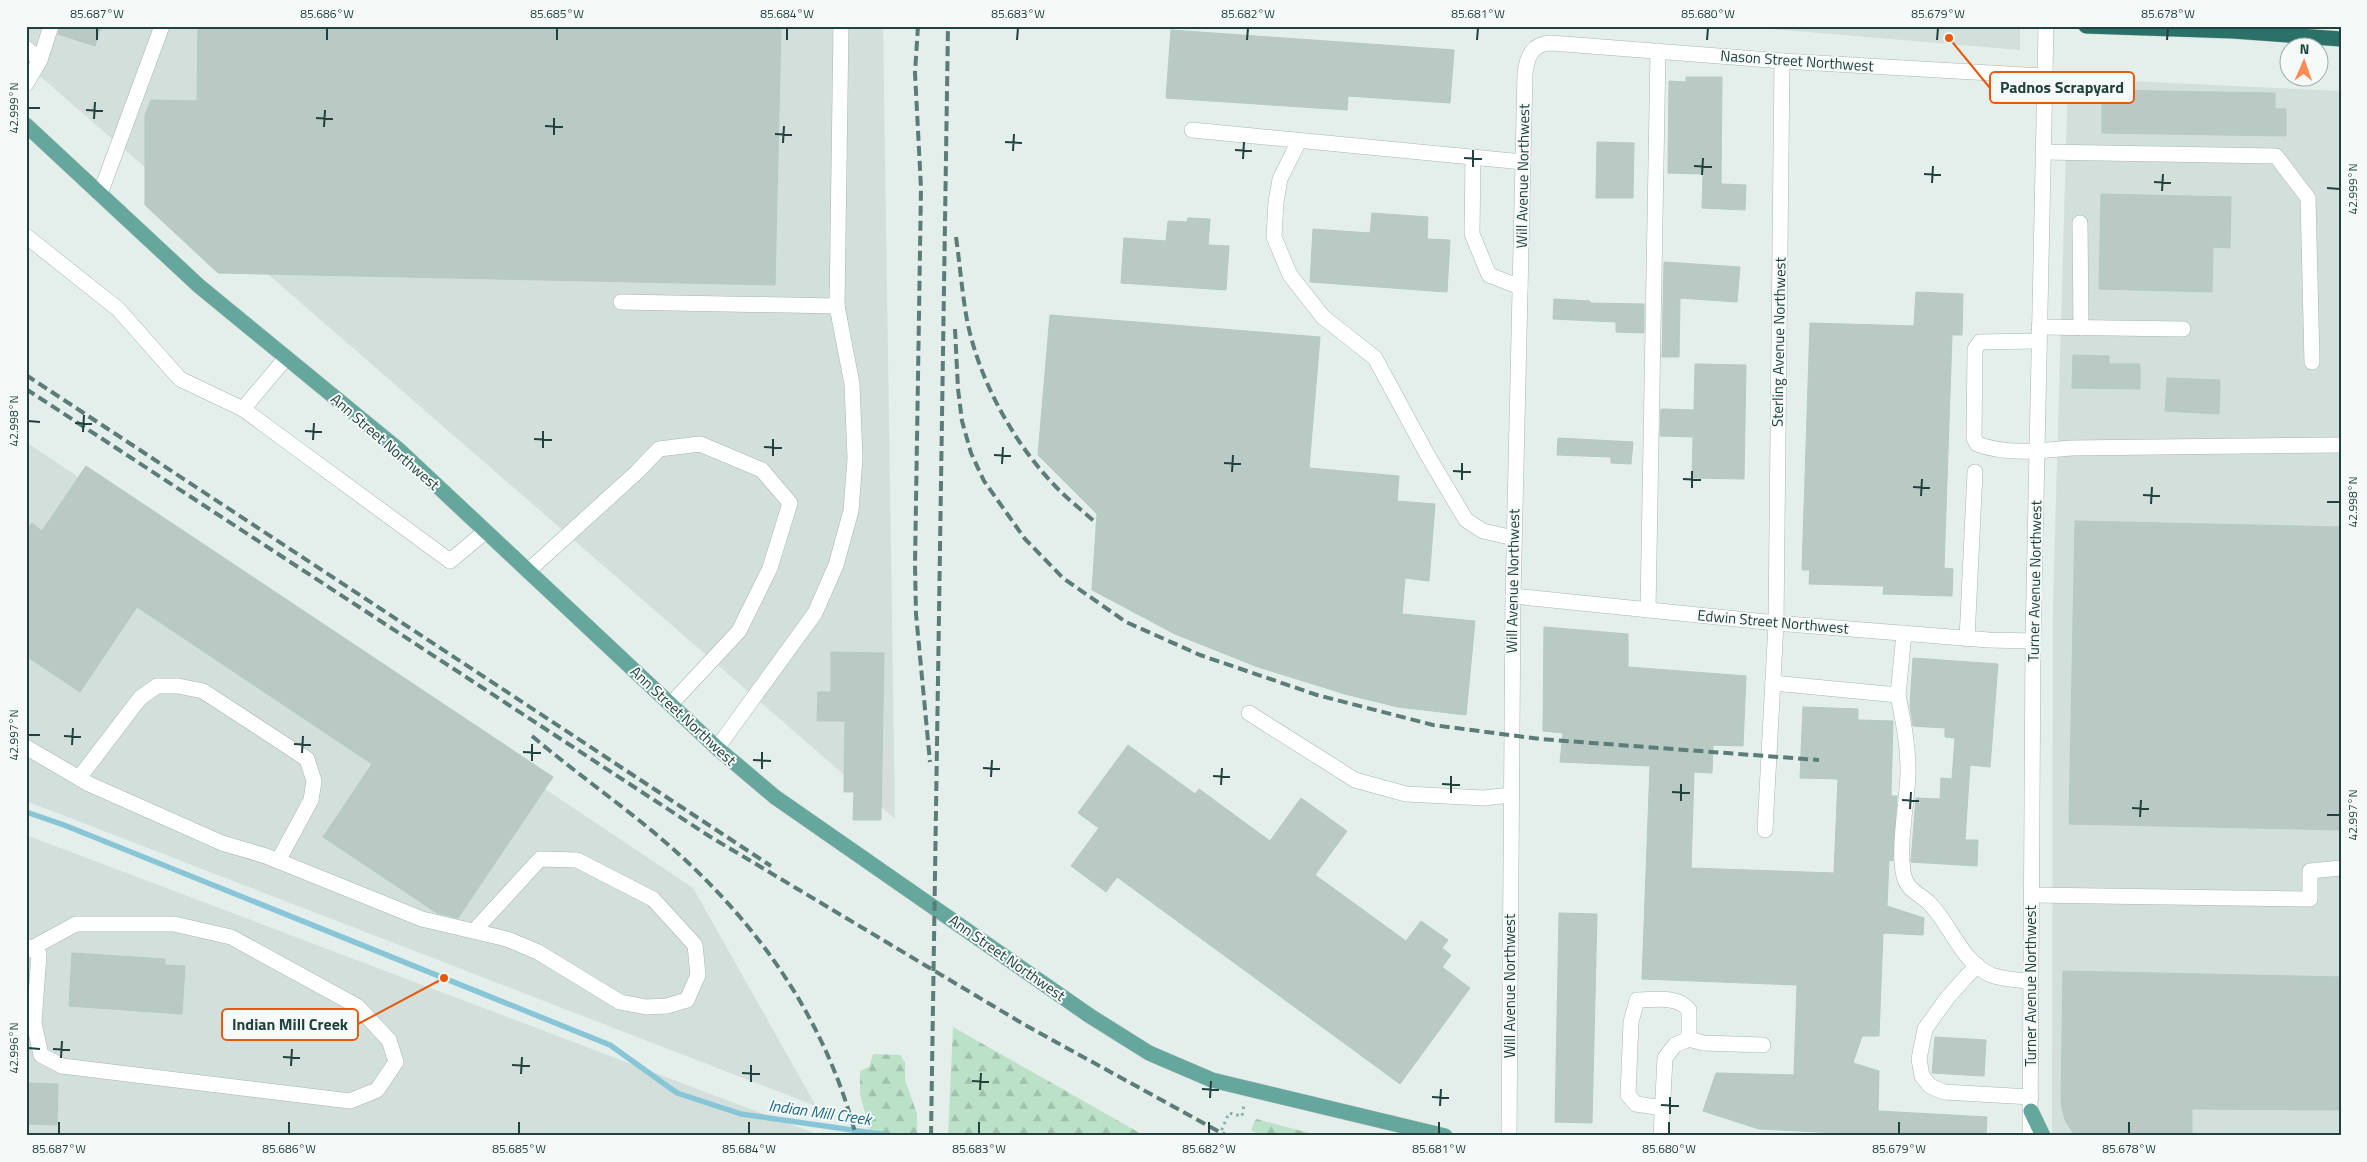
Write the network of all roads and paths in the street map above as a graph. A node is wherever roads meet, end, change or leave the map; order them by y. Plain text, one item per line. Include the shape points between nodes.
1 (51, 26) edge
2 (162, 26) edge
3 (842, 26) edge
4 (2046, 26) edge
5 (2086, 26) edge
6 (2341, 39) edge
7 (1551, 43) joint
8 (26, 48) edge
9 (1658, 51) junction
10 (40, 60) junction
11 (1782, 61) junction
12 (2043, 76) junction
13 (26, 84) edge
14 (26, 125) edge
15 (1192, 130) dead end
16 (1299, 141) junction
17 (2043, 152) junction
18 (1473, 157) junction
19 (1523, 162) junction
20 (100, 194) junction
21 (2080, 222) dead end
22 (26, 236) edge
23 (1520, 287) junction
24 (621, 302) dead end
25 (837, 306) junction
26 (2081, 328) junction
27 (2183, 329) dead end
28 (2039, 334) junction
29 (285, 359) junction
30 (2312, 362) dead end
31 (243, 409) junction
32 (2341, 445) edge
33 (2037, 451) junction
34 (1975, 472) dead end
35 (486, 531) junction
36 (1514, 538) junction
37 (528, 571) junction
38 (1512, 596) junction
39 (1648, 610) junction
40 (1776, 623) junction
41 (1904, 633) junction
42 (1967, 638) junction
43 (2033, 641) junction
44 (1773, 683) junction
45 (1898, 695) junction
46 (670, 704) junction
47 (1249, 713) dead end
48 (26, 747) edge
49 (717, 748) junction
50 (79, 778) junction
51 (1511, 795) junction
52 (1765, 830) dead end
53 (278, 861) junction
54 (2341, 868) edge
55 (2032, 895) junction
56 (474, 932) junction
57 (28, 947) edge
58 (1977, 964) junction
59 (2031, 982) junction
60 (1689, 1039) junction
61 (1763, 1045) dead end
62 (1248, 1090) junction
63 (2030, 1104) junction
64 (1663, 1108) junction
65 (1218, 1136) edge
66 (1445, 1136) edge
67 (1509, 1136) edge
68 (1661, 1136) edge
69 (2030, 1136) edge
70 (2043, 1136) edge

1 - 10 street
2 - 20 street
3 - 25 street
4 - 12 street, Turner Avenue Northwest
5 - 6 highway
7 - 9 street, Nason Street Northwest
7 - 19 street, Will Avenue Northwest via 1541,44 1532,50 1527,60
8 - 10 street
9 - 11 street, Nason Street Northwest
9 - 39 street
10 - 13 street
11 - 12 street, Nason Street Northwest
11 - 40 street, Sterling Avenue Northwest
12 - 17 street, Turner Avenue Northwest
14 - 20 main road, Ann Street Northwest
15 - 16 street
16 - 18 street
16 - 36 street via 1280,179 1276,202 1274,237 1290,275 1323,317 1374,358 1466,520 1484,531
17 - 28 street, Turner Avenue Northwest
17 - 30 street via 2276,156 2308,198
18 - 19 street
18 - 23 street via 1472,234 1488,275
19 - 23 street, Will Avenue Northwest
20 - 29 main road, Ann Street Northwest via 199,286
21 - 26 street
22 - 31 street via 118,309 180,379
23 - 36 street, Will Avenue Northwest
24 - 25 street
25 - 49 street via 852,384 855,458 851,511 836,565 815,613
26 - 27 street
26 - 28 street
28 - 33 street, Turner Avenue Northwest
28 - 33 street via 1980,342 1976,349 1974,438 1977,444 1988,448
29 - 31 street
29 - 35 main road, Ann Street Northwest via 399,450
31 - 35 street via 450,561
32 - 33 street
33 - 43 street, Turner Avenue Northwest
34 - 42 street
35 - 37 main road, Ann Street Northwest
36 - 38 street, Will Avenue Northwest
37 - 46 main road, Ann Street Northwest
37 - 46 street via 659,449 700,444 762,470 790,503 770,568 739,631
38 - 39 street, Edwin Street Northwest
38 - 51 street, Will Avenue Northwest
39 - 40 street, Edwin Street Northwest
40 - 41 street, Edwin Street Northwest
40 - 44 street, Sterling Avenue Northwest
41 - 42 street, Edwin Street Northwest
41 - 45 street
42 - 43 street, Edwin Street Northwest
43 - 55 street, Turner Avenue Northwest
44 - 45 street
44 - 52 street, Sterling Avenue Northwest
45 - 58 street via 1908,770 1904,878 1912,890 1929,902
46 - 49 main road, Ann Street Northwest
47 - 51 street via 1355,780 1406,794 1484,798
48 - 50 street
49 - 62 main road, Ann Street Northwest via 775,797 1122,1037 1180,1068
50 - 53 street via 222,843
50 - 53 street via 140,698 156,686 203,691 307,759 314,781 311,800
51 - 67 street, Will Avenue Northwest
53 - 56 street via 422,919
54 - 55 street via 2310,870 2310,899
55 - 59 street, Turner Avenue Northwest
56 - 56 street via 507,939 538,952 620,1002 646,1007 667,1006 687,1000 698,975 694,945 653,898 577,860 540,859
57 - 57 street via 39,954 34,1023 41,1056 62,1066 350,1101 377,1090 396,1062 389,1040 357,1006 231,937 174,924 76,924
58 - 59 street via 1993,975
58 - 63 street via 1925,1030 1919,1059 1922,1076 1930,1086 1944,1092
59 - 63 street, Turner Avenue Northwest
60 - 61 street via 1702,1043
60 - 64 street via 1675,1046 1665,1058
60 - 64 street via 1689,1010 1684,1004 1676,1000 1637,1000 1631,1022 1628,1095 1636,1104
62 - 65 path via 1242,1116 1230,1113
62 - 66 main road, Ann Street Northwest
63 - 69 street, Turner Avenue Northwest
63 - 70 main road
64 - 68 street

